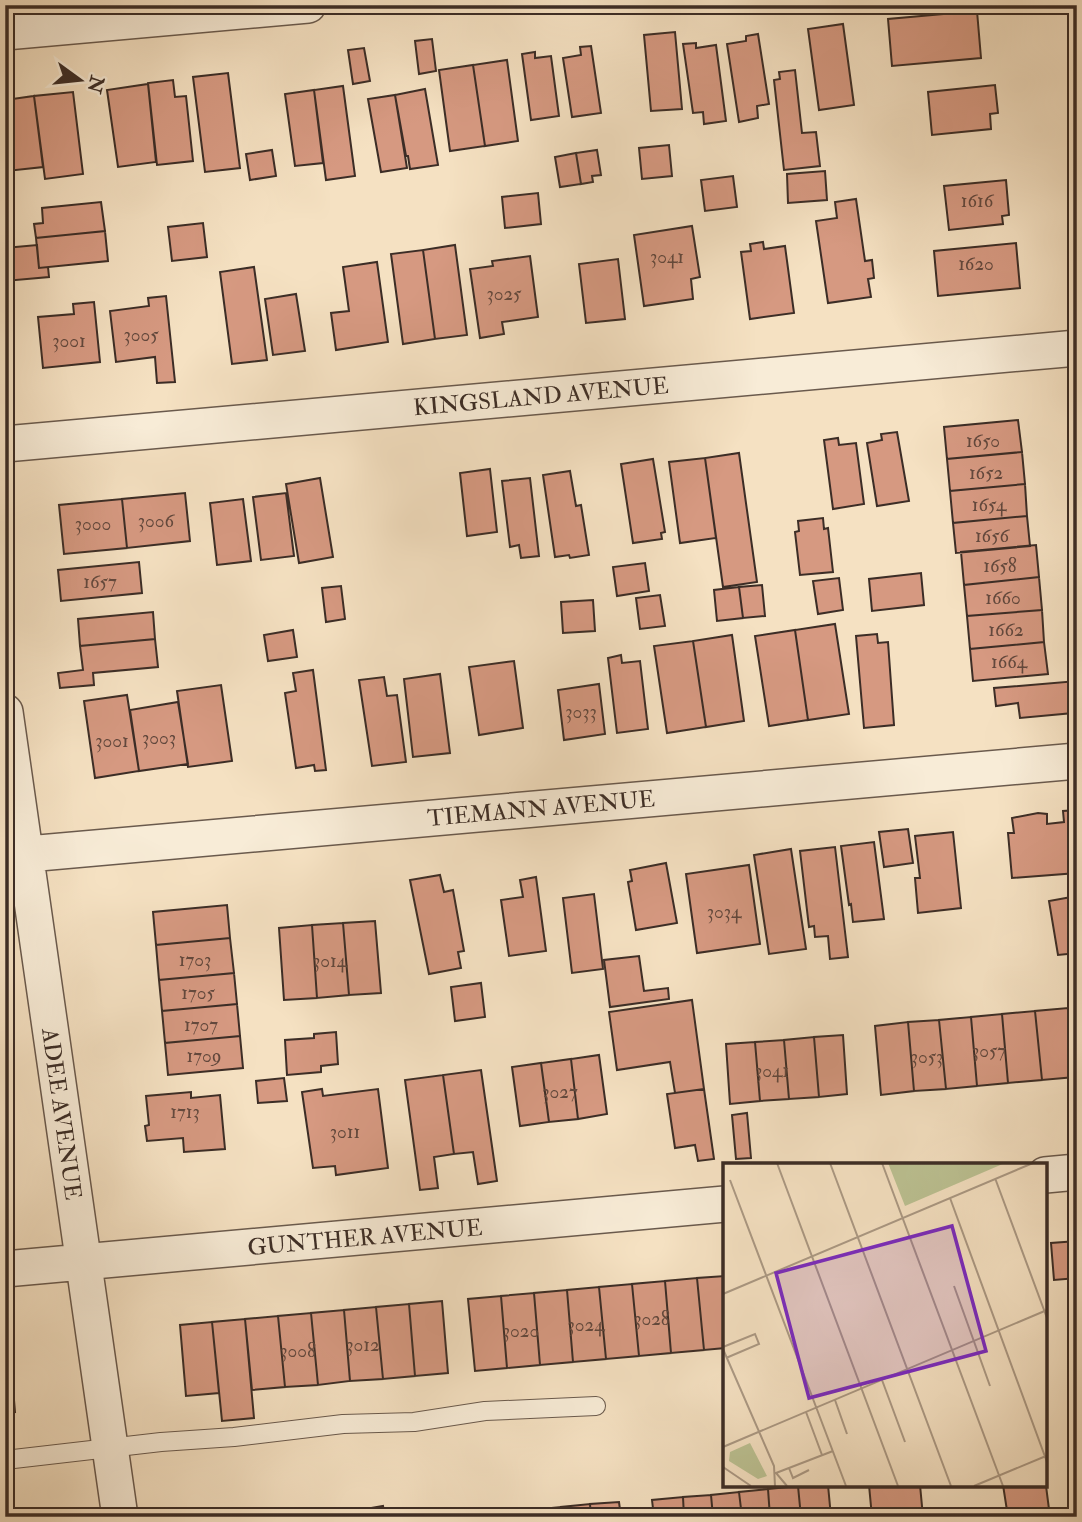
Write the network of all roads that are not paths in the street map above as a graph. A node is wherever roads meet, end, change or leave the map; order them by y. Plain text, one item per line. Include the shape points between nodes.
1 (308, 5) edge
2 (5, 32) edge
3 (1077, 348) edge
4 (5, 444) edge
5 (5, 712) edge
6 (1077, 761) edge
7 (16, 855) edge
8 (1077, 1172) edge
9 (1047, 1175) edge
10 (723, 1204) edge
11 (83, 1262) junction
12 (5, 1269) edge
13 (596, 1406) dead end
14 (110, 1449) junction
15 (5, 1460) edge
16 (120, 1517) edge

1 - 2 street
3 - 4 street, KINGSLAND AVENUE
5 - 7 street, ADEE AVENUE
6 - 7 street, TIEMANN AVENUE
7 - 11 street, ADEE AVENUE
8 - 9 street
10 - 11 street, GUNTHER AVENUE
11 - 12 street, GUNTHER AVENUE
11 - 14 street, ADEE AVENUE
13 - 14 lane via 485,1411 414,1422 343,1424
14 - 15 lane
14 - 16 street, ADEE AVENUE

